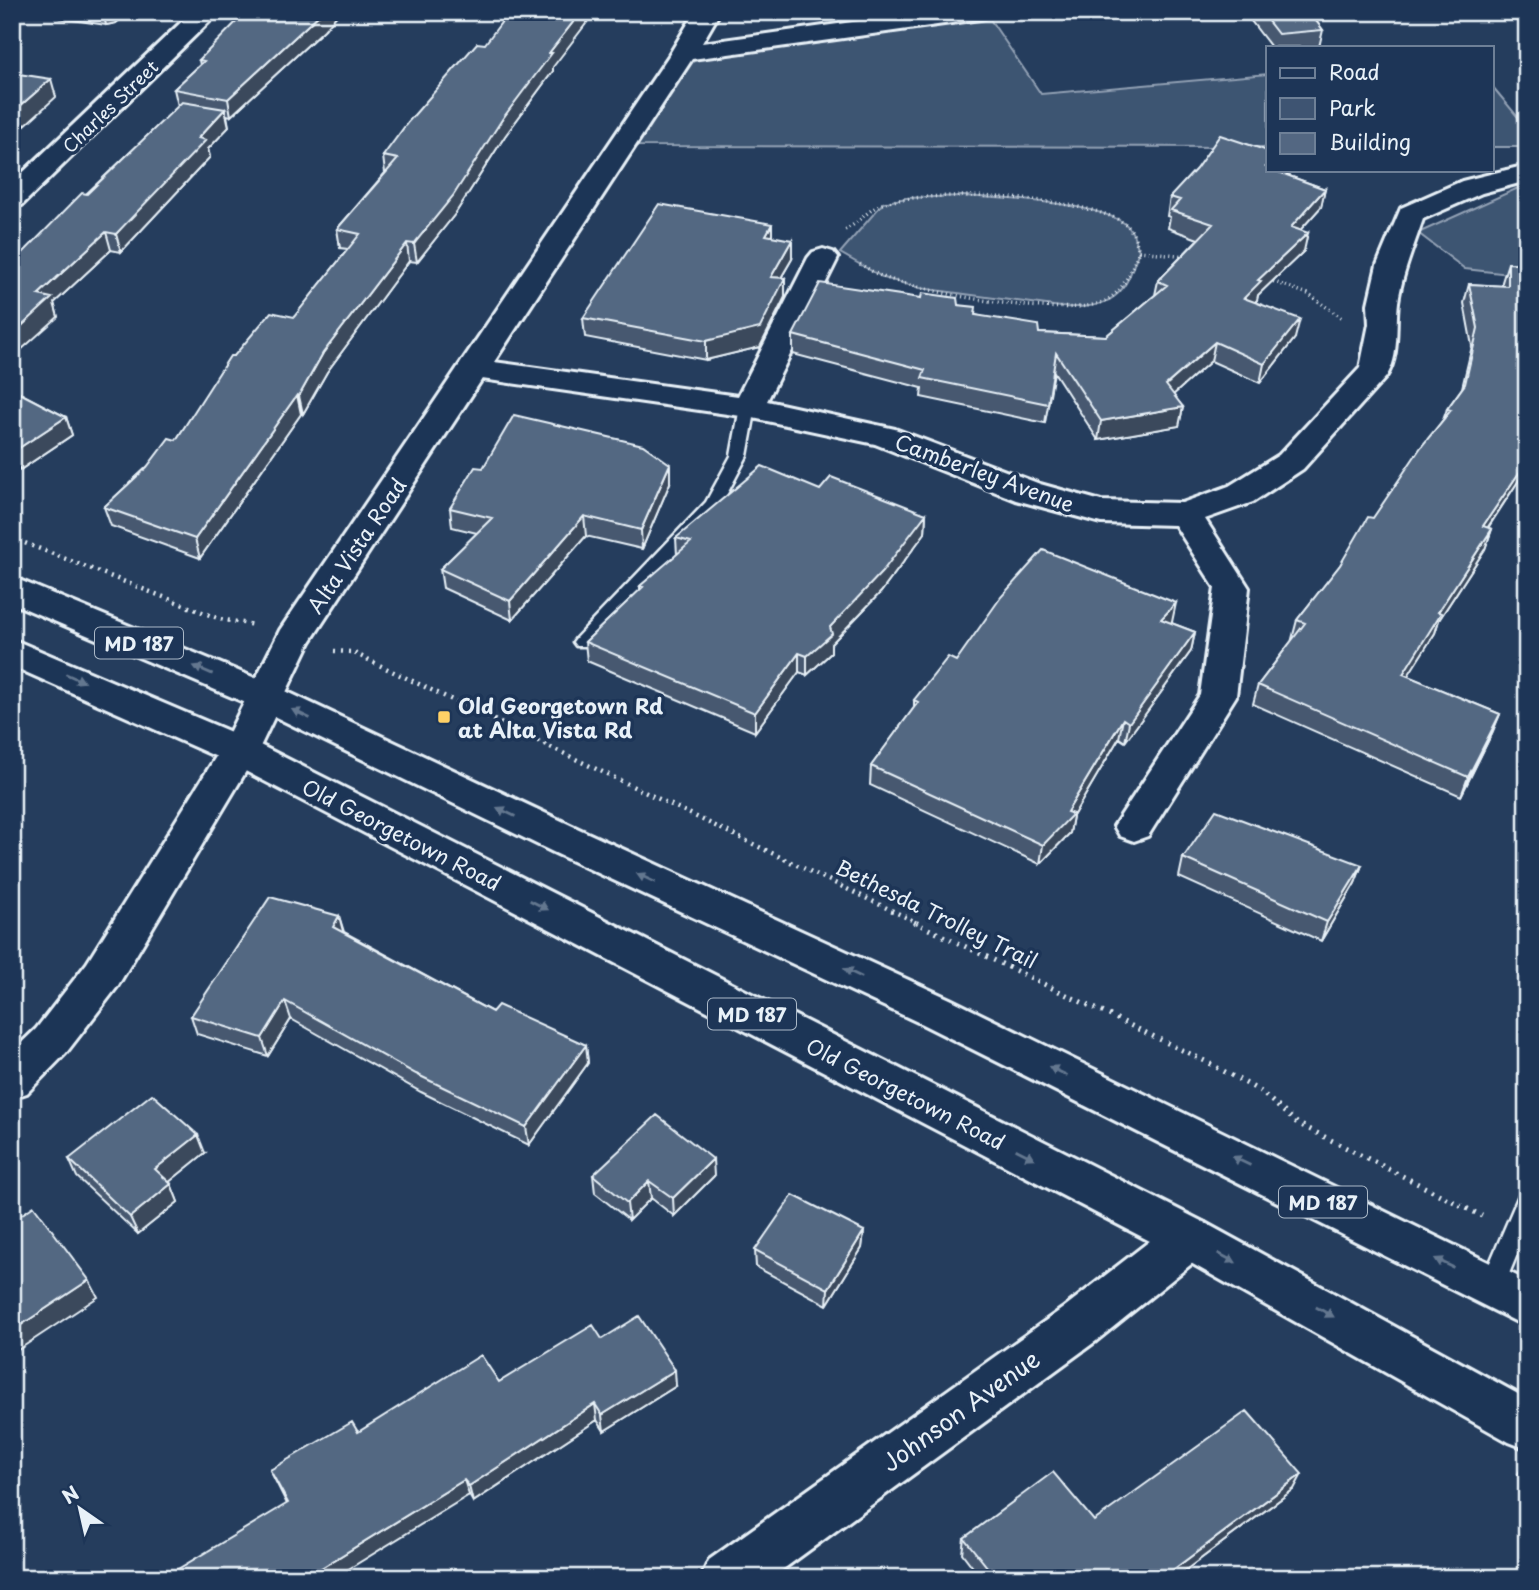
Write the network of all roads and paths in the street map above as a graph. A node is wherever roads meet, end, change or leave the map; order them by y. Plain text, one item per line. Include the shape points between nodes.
1 (207, 12) edge
2 (708, 12) edge
3 (980, 12) edge
4 (683, 53) junction
5 (1527, 173) edge
6 (12, 199) edge
7 (843, 231) dead end
8 (1139, 251) junction
9 (1191, 256) edge
10 (837, 258) joint
11 (1269, 280) edge
12 (1384, 324) junction
13 (472, 368) junction
14 (748, 407) junction
15 (1185, 514) junction
16 (12, 538) edge
17 (12, 589) edge
18 (263, 625) dead end
19 (582, 642) edge
20 (329, 651) dead end
21 (17, 657) edge
22 (266, 697) junction
23 (239, 751) junction
24 (1134, 826) dead end
25 (12, 1080) edge
26 (1527, 1202) edge
27 (1514, 1232) junction
28 (1189, 1238) junction
29 (1509, 1296) edge
30 (1527, 1425) edge
31 (727, 1578) edge

1 - 6 street, Charles Street
2 - 4 street, Alta Vista Road
3 - 4 street
4 - 13 street, Alta Vista Road
5 - 12 street, Camberley Avenue via 1472,187 1410,214 1392,265 1383,304
7 - 8 path via 883,203 963,195 1093,211 1125,224
8 - 9 path
8 - 10 path via 1118,295 1083,308 920,288
10 - 14 street
11 - 12 path via 1308,294 1342,318
12 - 15 street, Camberley Avenue via 1375,370 1291,463 1241,494
13 - 14 street, Camberley Avenue
13 - 22 street, Alta Vista Road via 293,639
14 - 15 street, Camberley Avenue via 884,436 1028,492 1101,512
14 - 19 lane via 738,456 713,505
15 - 24 street via 1232,588 1219,696
16 - 18 path via 220,619
22 -> 17 street, MD 187
20 - 27 path, Bethesda Trolley Trail via 352,652 1083,1001 1260,1091 1297,1124
21 -> 23 street, Old Georgetown Road / MD 187
22 - 23 street, Alta Vista Road
29 -> 22 street, MD 187 via 935,1011
23 - 25 street, Alta Vista Road via 102,975 51,1041
23 -> 28 street, Old Georgetown Road / MD 187
26 - 27 lane
27 - 29 lane
28 -> 30 street, Old Georgetown Road / MD 187
28 - 31 street, Johnson Avenue via 1079,1325

